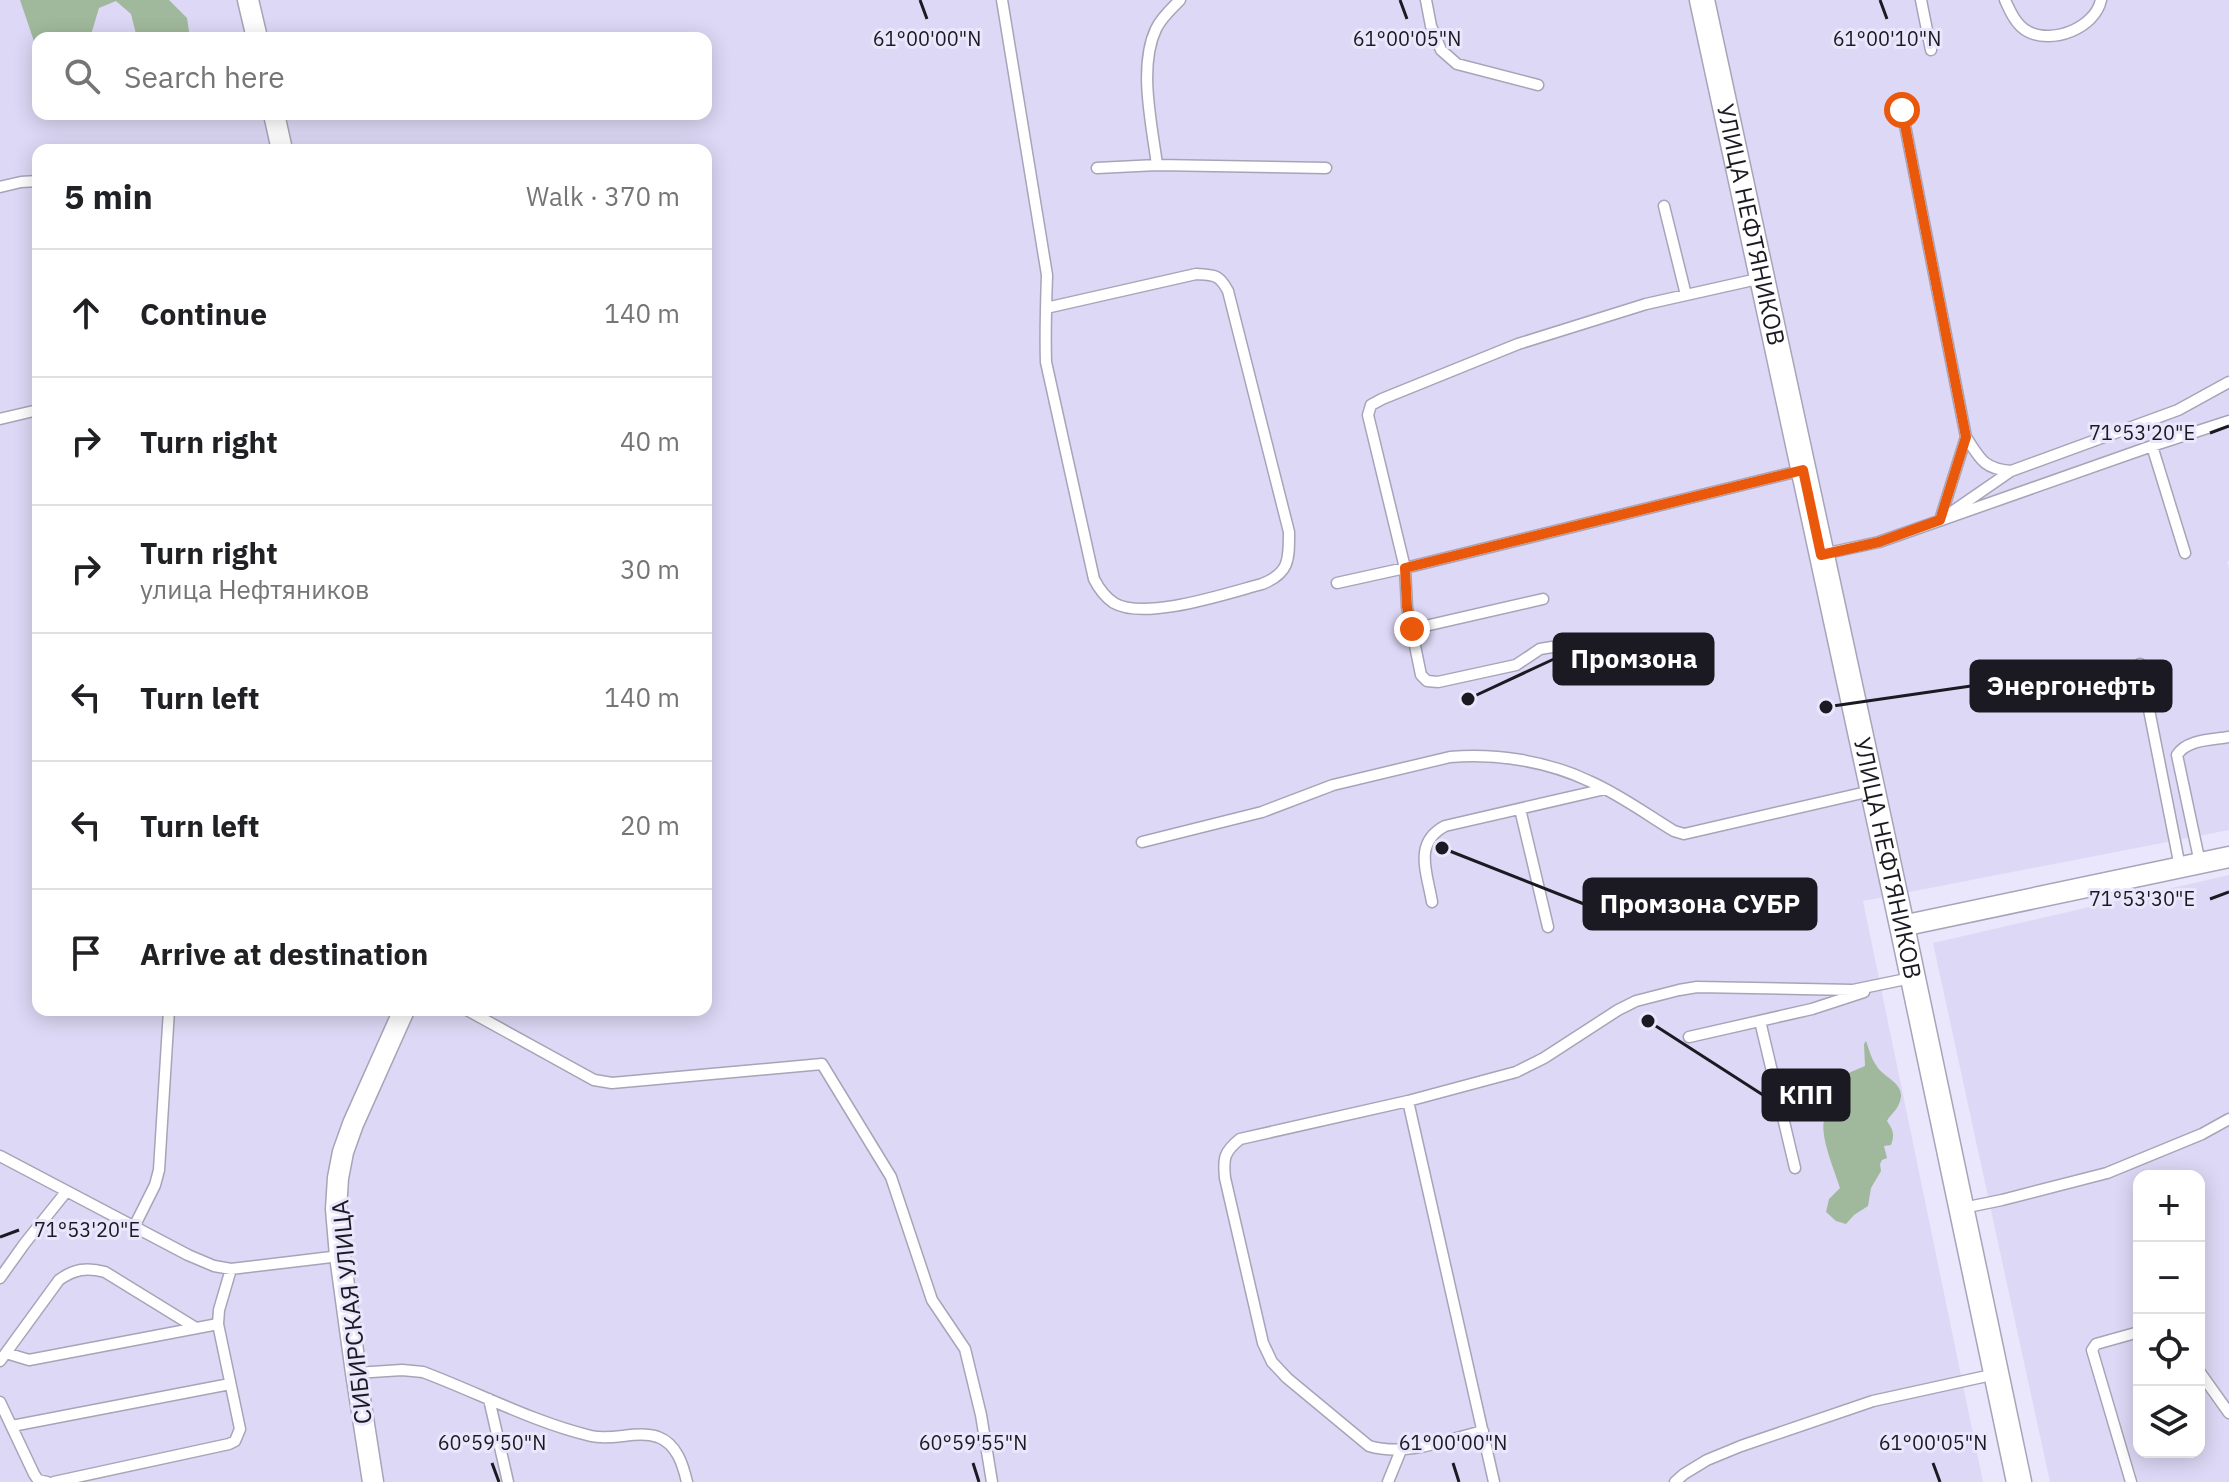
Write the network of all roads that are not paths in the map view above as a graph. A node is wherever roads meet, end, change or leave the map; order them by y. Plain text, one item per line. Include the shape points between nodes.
1 (248, 0) edge
2 (1002, 0) edge
3 (1180, 0) edge
4 (1426, 0) edge
5 (1702, 0) edge
6 (1921, 0) edge
7 (2005, 0) edge
8 (2101, 0) edge
9 (256, 32) edge
10 (1931, 50) dead end
11 (1538, 85) dead end
12 (1902, 110) dead end
13 (275, 120) edge
14 (281, 144) edge
15 (1157, 165) junction
16 (1097, 168) dead end
17 (1326, 168) dead end
18 (32, 181) edge
19 (0, 187) edge
20 (1664, 206) dead end
21 (1762, 278) junction
22 (1686, 295) junction
23 (1046, 308) junction
24 (2229, 382) edge
25 (32, 411) edge
26 (0, 419) edge
27 (2229, 421) edge
28 (1966, 437) junction
29 (2152, 446) junction
30 (1803, 470) junction
31 (2011, 471) junction
32 (1940, 520) junction
33 (2185, 553) dead end
34 (1821, 555) junction
35 (1405, 568) junction
36 (1337, 583) dead end
37 (1543, 599) dead end
38 (1412, 629) junction
39 (1552, 647) dead end
40 (2140, 664) dead end
41 (2229, 737) edge
42 (1605, 789) junction
43 (1873, 791) junction
44 (1520, 809) junction
45 (1142, 842) dead end
46 (2229, 857) edge
47 (2190, 865) junction
48 (1432, 902) dead end
49 (1902, 926) junction
50 (1548, 927) dead end
51 (1913, 978) junction
52 (1873, 987) junction
53 (169, 1016) edge
54 (401, 1016) edge
55 (478, 1016) edge
56 (1760, 1021) junction
57 (1689, 1037) dead end
58 (1408, 1101) junction
59 (2229, 1119) edge
60 (0, 1156) edge
61 (1795, 1168) dead end
62 (66, 1192) junction
63 (1962, 1208) junction
64 (134, 1227) junction
65 (340, 1256) junction
66 (231, 1269) junction
67 (0, 1278) edge
68 (218, 1324) junction
69 (196, 1328) junction
70 (2133, 1334) edge
71 (3, 1357) edge
72 (356, 1373) junction
73 (1996, 1374) junction
74 (2205, 1379) edge
75 (230, 1384) junction
76 (489, 1399) junction
77 (0, 1402) edge
78 (2229, 1413) edge
79 (12, 1426) junction
80 (1483, 1431) junction
81 (1401, 1450) junction
82 (47, 1482) edge
83 (54, 1482) edge
84 (373, 1482) edge
85 (508, 1482) edge
86 (687, 1482) edge
87 (992, 1482) edge
88 (1388, 1482) edge
89 (1494, 1482) edge
90 (1675, 1482) edge
91 (2019, 1482) edge
92 (2131, 1482) edge

1 - 9 street
2 - 23 lane via 1047,275
3 - 15 lane via 1157,27 1147,62
4 - 11 lane via 1441,50 1457,64
5 - 21 street, УЛИЦА НЕФТЯНИКОВ
6 - 10 lane
7 - 8 lane via 2024,30 2037,36 2075,31 2090,22
12 - 28 lane
13 - 14 street
15 - 16 lane
15 - 17 lane
18 - 19 lane
20 - 22 lane
21 - 22 lane
21 - 30 street, УЛИЦА НЕФТЯНИКОВ
22 - 35 lane via 1518,344 1371,405 1368,415
23 - 23 lane via 1046,362 1094,579 1102,593 1117,604 1149,609 1275,579 1286,567 1289,532 1222,278 1196,274
24 - 31 lane via 2178,410
25 - 26 lane
27 - 29 lane
28 - 31 lane via 1993,470
28 - 32 lane
29 - 32 lane
29 - 33 lane
30 - 34 street, УЛИЦА НЕФТЯНИКОВ
30 - 35 lane
31 - 32 lane
32 - 34 lane
34 - 43 street, УЛИЦА НЕФТЯНИКОВ
35 - 36 lane
35 - 38 lane
37 - 38 lane
38 - 39 lane via 1421,675 1427,681 1516,665
40 - 47 lane
41 - 47 lane via 2187,745 2177,755
42 - 43 lane via 1684,834
42 - 44 lane
42 - 45 lane via 1524,761 1450,757 1333,785 1262,812
43 - 49 street, УЛИЦА НЕФТЯНИКОВ
44 - 48 lane via 1434,832 1423,854
44 - 50 lane
46 - 47 street
47 - 49 street
49 - 51 street, УЛИЦА НЕФТЯНИКОВ
51 - 52 lane
51 - 63 street, УЛИЦА НЕФТЯНИКОВ
52 - 56 lane
52 - 58 lane via 1679,990 1627,1005 1516,1072
53 - 64 lane via 159,1170
54 - 65 street, СИБИРСКАЯ УЛИЦА via 343,1152 336,1209
55 - 87 lane via 594,1080 612,1083 822,1064 891,1177 932,1300 965,1349
56 - 57 lane
56 - 61 lane
58 - 80 lane
58 - 81 lane via 1240,1139 1224,1161 1263,1343 1272,1362 1369,1446
59 - 63 lane via 2107,1173
60 - 62 lane
62 - 64 lane
62 - 67 lane
63 - 73 street, УЛИЦА НЕФТЯНИКОВ
64 - 66 lane via 188,1255
65 - 66 lane
65 - 72 street, СИБИРСКАЯ УЛИЦА
66 - 68 lane
68 - 69 lane
68 - 75 lane
69 - 71 lane via 29,1360
69 - 71 lane via 105,1272 80,1269 59,1280
70 - 92 lane via 2096,1344 2092,1353
72 - 76 lane via 423,1372
72 - 84 street, СИБИРСКАЯ УЛИЦА
73 - 90 lane via 1873,1401 1741,1446
73 - 91 street, УЛИЦА НЕФТЯНИКОВ
74 - 78 lane
75 - 79 lane
75 - 83 lane via 240,1429 235,1441
76 - 85 lane
76 - 86 lane via 603,1439 659,1438 682,1462
77 - 79 lane
79 - 82 lane via 34,1474
80 - 81 lane
80 - 89 lane
81 - 88 lane

